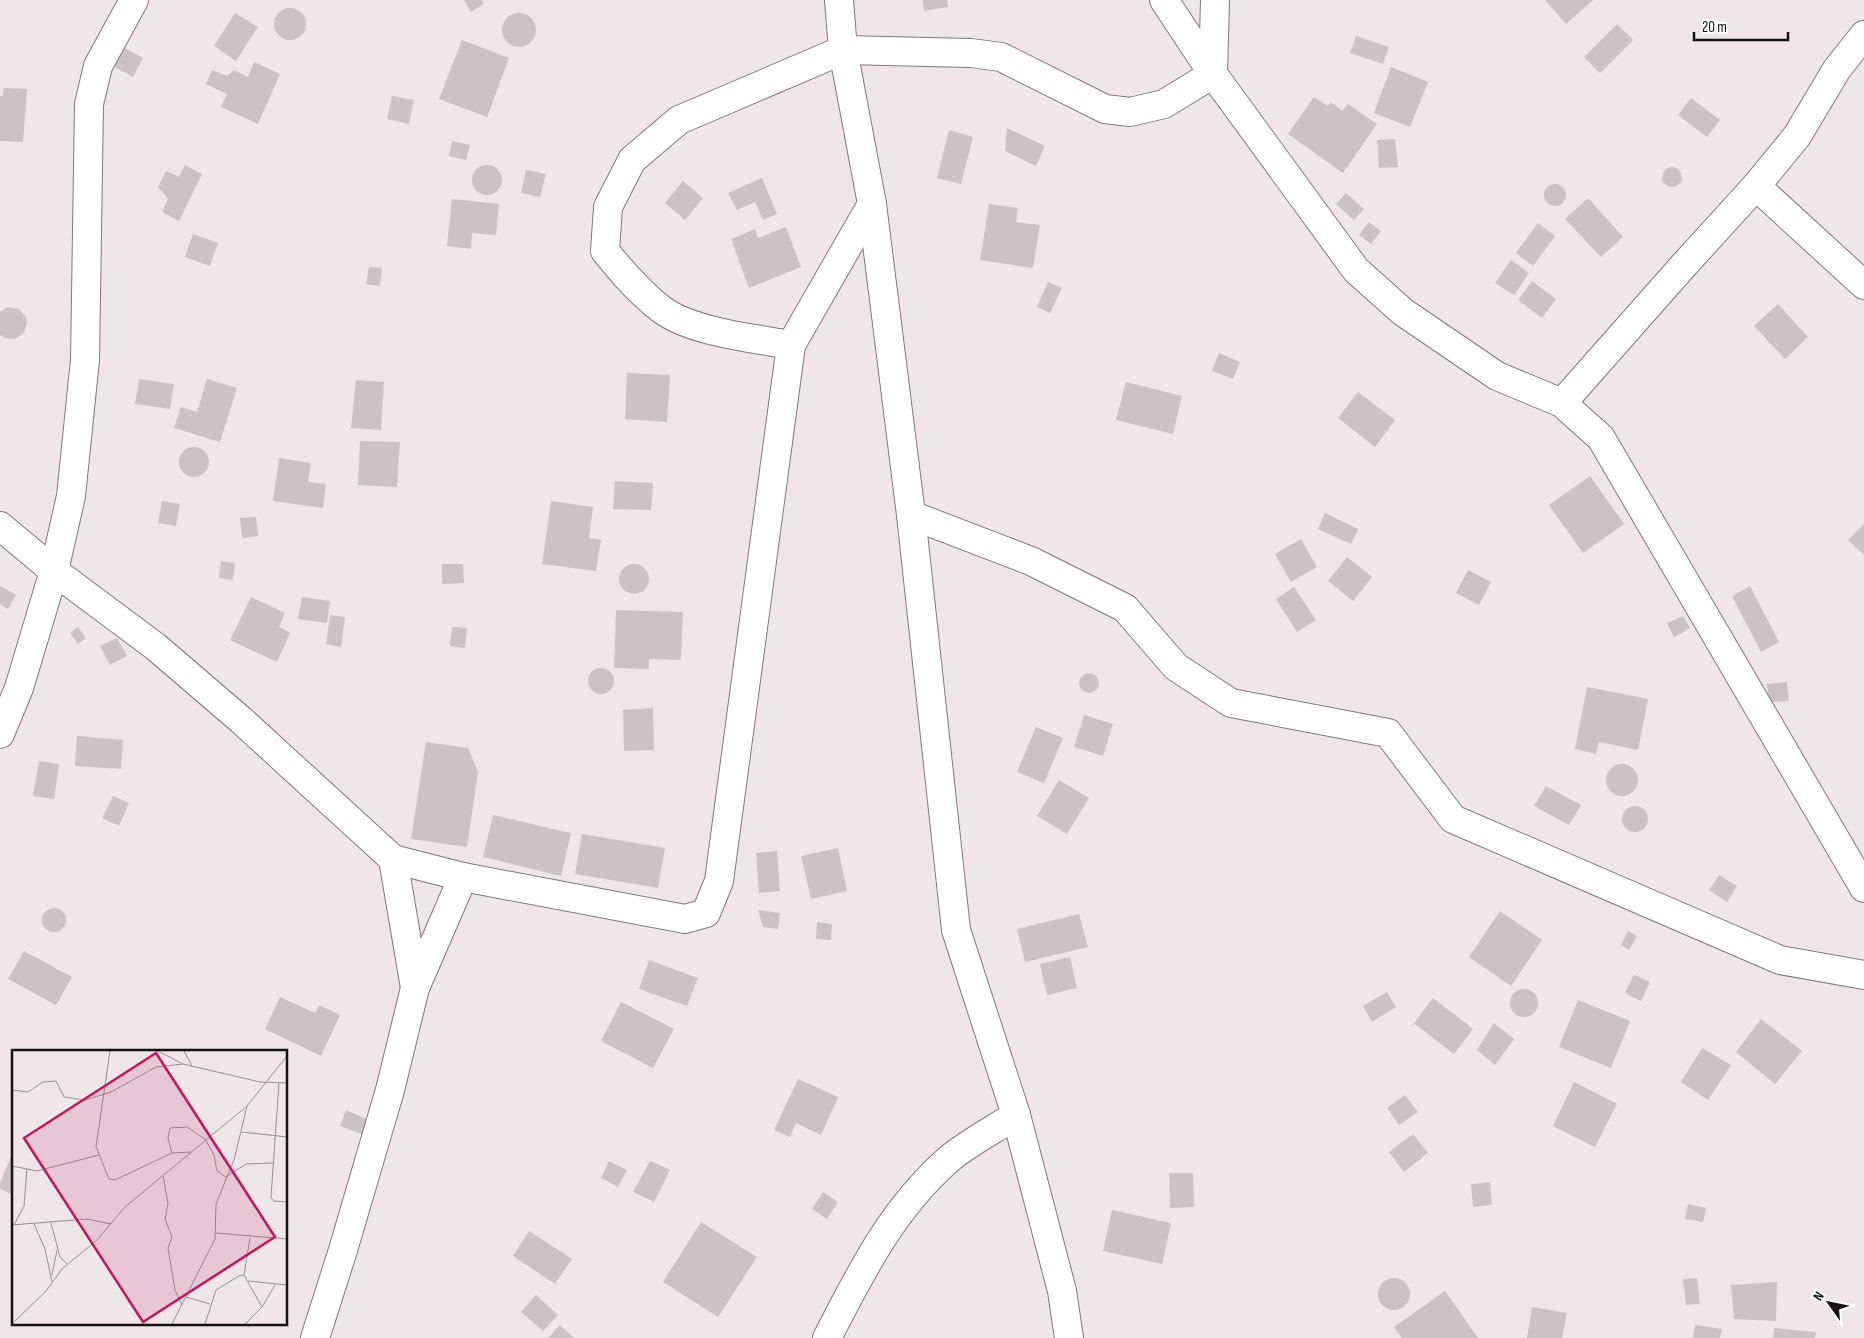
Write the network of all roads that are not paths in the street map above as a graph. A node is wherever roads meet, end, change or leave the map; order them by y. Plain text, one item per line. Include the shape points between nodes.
1 (134, 0) edge
2 (839, 0) edge
3 (1164, 0) edge
4 (1215, 0) edge
5 (1864, 35) edge
6 (843, 50) junction
7 (1213, 74) junction
8 (1756, 186) junction
9 (872, 204) junction
10 (1864, 285) edge
11 (791, 345) junction
12 (1562, 404) junction
13 (911, 515) junction
14 (0, 526) edge
15 (54, 571) junction
16 (0, 734) edge
17 (393, 859) junction
18 (463, 877) junction
19 (1864, 888) edge
20 (1864, 975) edge
21 (415, 988) junction
22 (1016, 1115) junction
23 (315, 1338) edge
24 (827, 1338) edge
25 (1069, 1338) edge

1 - 15 street via 98,66 89,104 85,360 71,496
2 - 6 street
3 - 7 street
4 - 7 street
5 - 8 street via 1837,69 1797,136
6 - 7 street via 972,52 1001,57 1105,109 1130,112 1164,104
6 - 9 street
6 - 11 street via 679,120 632,160 608,207 605,251 631,283 662,310 698,327
7 - 12 street via 1356,270 1403,312 1497,376
8 - 10 street
8 - 12 street
9 - 11 street
9 - 13 street
11 - 18 street via 719,881 706,913 685,919
12 - 19 street via 1601,438
13 - 20 street via 1031,560 1125,608 1176,667 1231,703 1388,733 1453,819 1780,960
13 - 22 street via 956,930
14 - 15 street
15 - 16 street via 19,688
15 - 17 street via 156,647
17 - 18 street
17 - 21 street
18 - 21 street
21 - 23 street via 390,1090
22 - 24 street via 950,1158 901,1209 868,1259
22 - 25 street via 1062,1290

